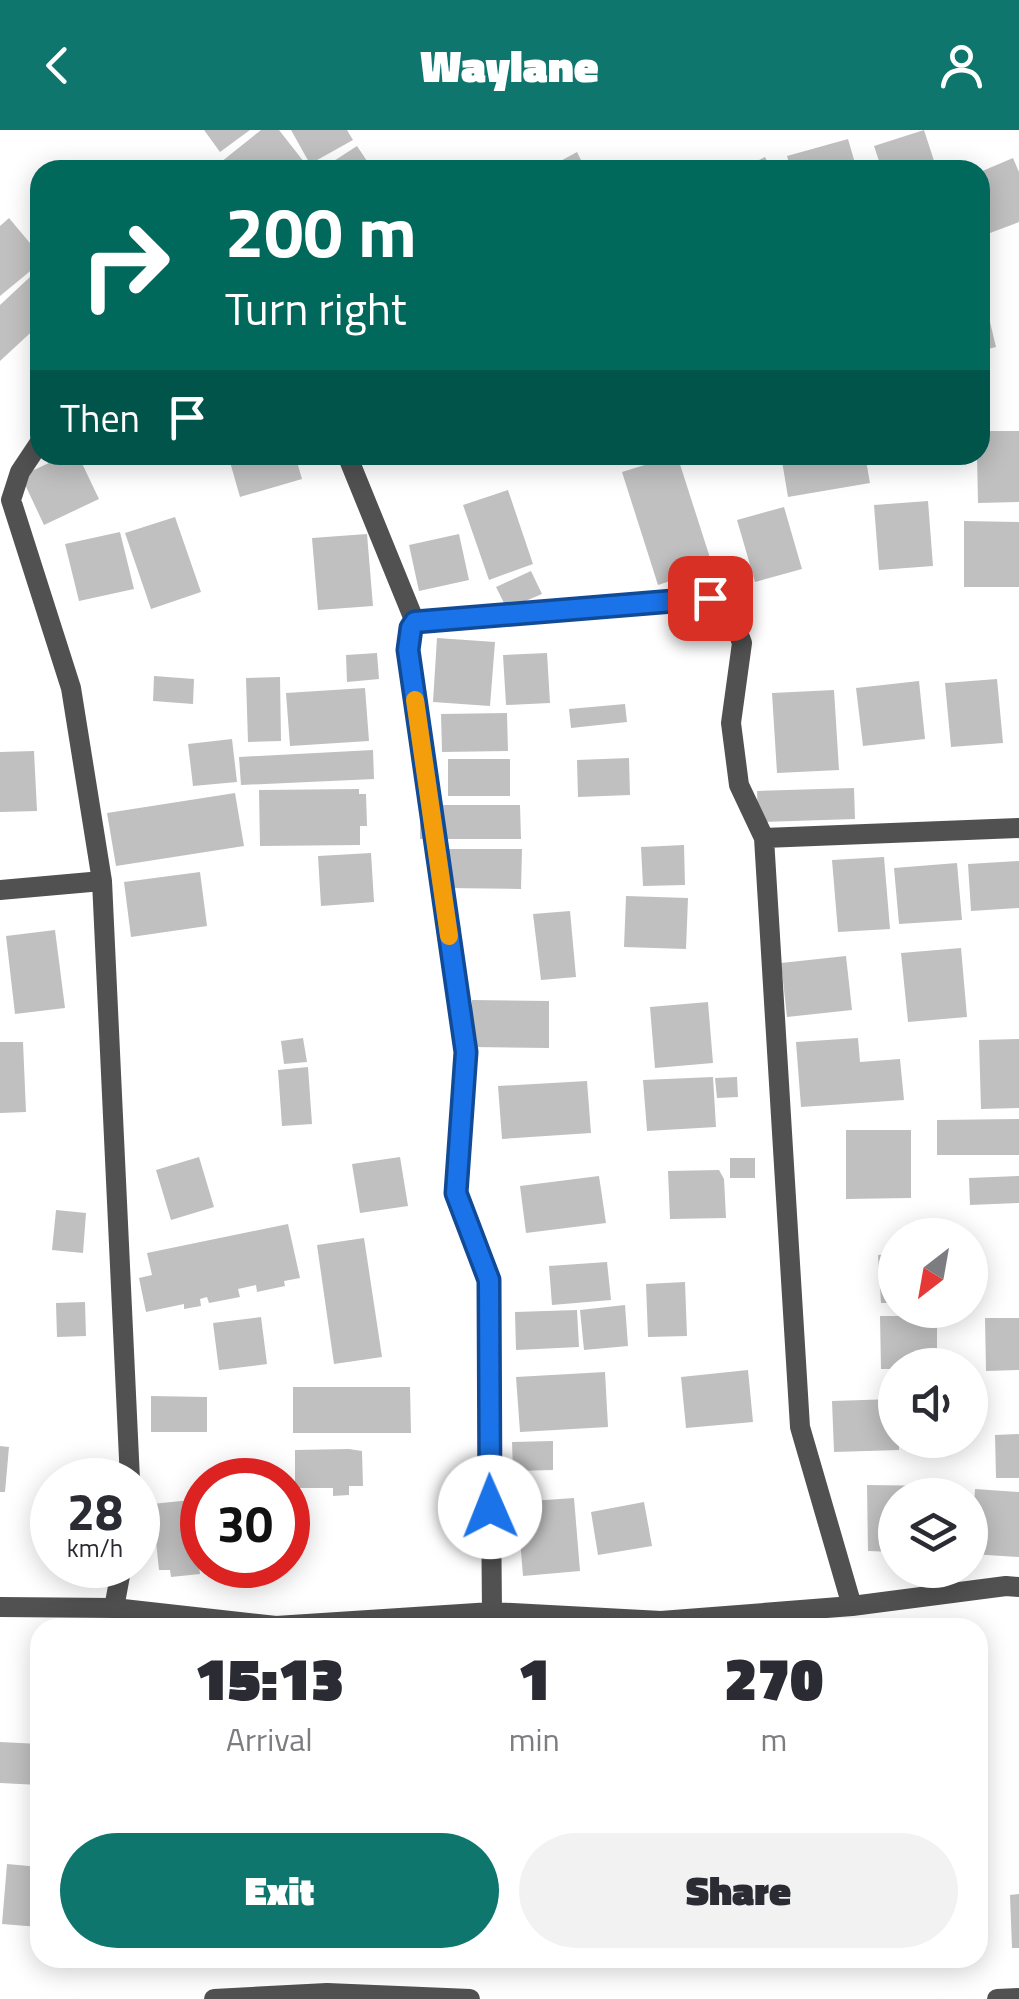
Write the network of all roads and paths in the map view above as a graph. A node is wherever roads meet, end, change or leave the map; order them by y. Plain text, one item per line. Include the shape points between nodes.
1 (30, 457) edge
2 (351, 465) edge
3 (415, 622) junction
4 (1019, 828) edge
5 (764, 838) junction
6 (102, 882) junction
7 (0, 890) edge
8 (129, 1458) edge
9 (118, 1588) edge
10 (1019, 1588) edge
11 (852, 1606) junction
12 (0, 1608) edge
13 (114, 1608) junction
14 (492, 1612) junction
15 (204, 1618) edge
16 (399, 1618) edge
17 (605, 1618) edge
18 (699, 1618) edge
19 (1019, 1998) edge
20 (214, 1999) edge
21 (470, 1999) edge
22 (997, 1999) edge

1 - 6 street via 11,500 71,688
2 - 3 street
3 - 5 street via 710,598 732,616 742,643 731,724 740,785
3 - 14 street via 408,650 466,1052 456,1193 489,1280
4 - 5 street
5 - 11 street via 800,1427
6 - 7 street
6 - 8 street
9 - 13 street
10 - 11 street
11 - 18 street
12 - 13 street
13 - 15 street
14 - 16 street
14 - 17 street
19 - 22 street
20 - 21 street via 327,1992

